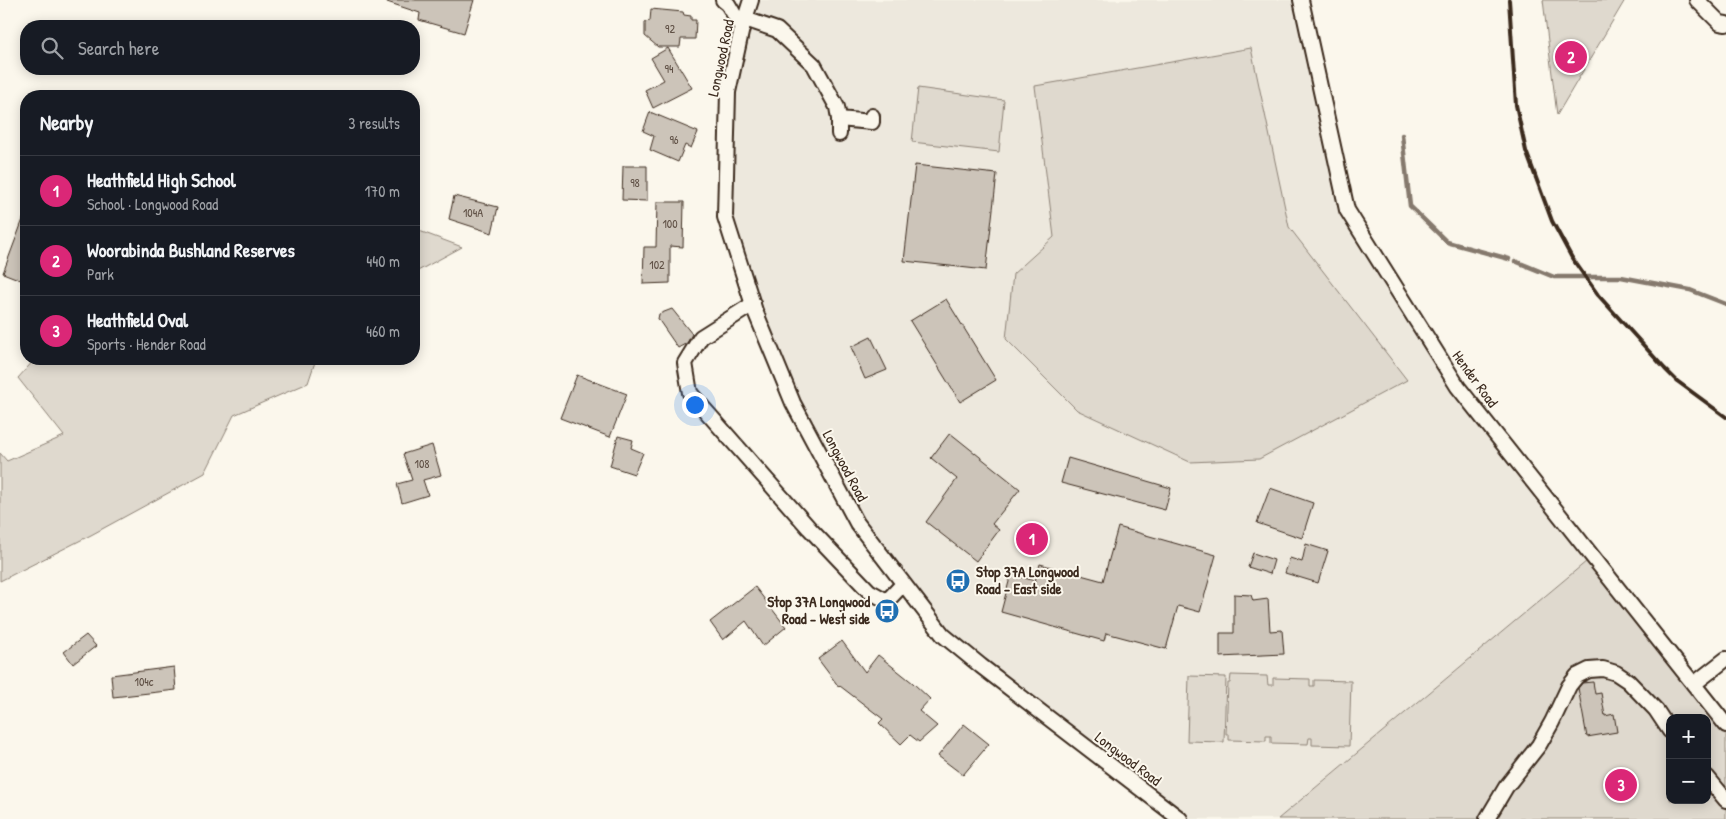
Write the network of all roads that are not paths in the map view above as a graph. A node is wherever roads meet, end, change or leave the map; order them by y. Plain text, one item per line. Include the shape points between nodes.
1 (723, 0) edge
2 (751, 0) edge
3 (1301, 0) edge
4 (1697, 0) edge
5 (743, 24) junction
6 (1726, 24) edge
7 (872, 116) dead end
8 (839, 120) junction
9 (839, 134) dead end
10 (752, 304) junction
11 (903, 584) junction
12 (1726, 659) edge
13 (1694, 684) junction
14 (1666, 725) edge
15 (1726, 725) edge
16 (1711, 782) edge
17 (1726, 800) edge
18 (1180, 819) edge
19 (1488, 819) edge

1 - 5 street
2 - 5 street, Longwood Road
3 - 13 street, Hender Road via 1347,210 1458,387
4 - 6 street via 1720,24
5 - 8 street via 777,30 814,65 837,107
5 - 10 street, Longwood Road via 728,92 725,217
7 - 8 street via 872,122
8 - 9 street
10 - 11 street, Longwood Road via 793,403 852,514
10 - 11 street via 701,337 685,362 690,393 869,592 887,601
11 - 18 street, Longwood Road via 944,635
12 - 13 street
13 - 15 street, Hender Road
14 - 19 street via 1656,710 1616,673 1603,669 1589,670 1577,676 1539,745 1506,787
16 - 17 street

